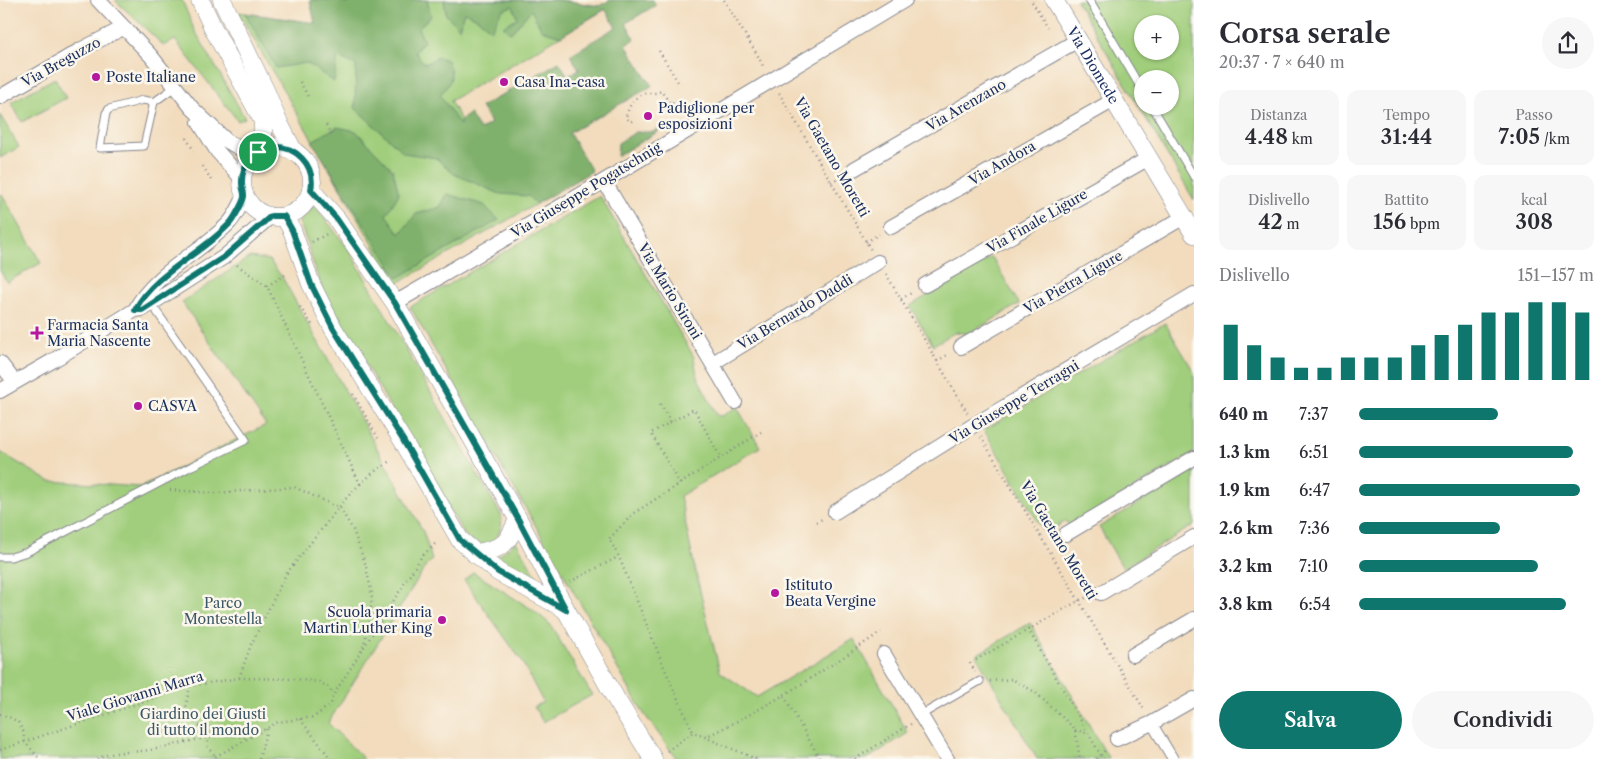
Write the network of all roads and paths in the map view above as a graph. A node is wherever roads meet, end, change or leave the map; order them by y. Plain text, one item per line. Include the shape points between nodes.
1 (98, 0) edge
2 (200, 0) edge
3 (222, 0) edge
4 (724, 0) edge
5 (905, 0) edge
6 (1054, 0) edge
7 (1089, 0) edge
8 (1032, 2) dead end
9 (123, 28) junction
10 (1048, 28) dead end
11 (1078, 40) junction
12 (659, 51) dead end
13 (765, 70) dead end
14 (1134, 76) edge
15 (300, 82) dead end
16 (678, 82) dead end
17 (774, 86) dead end
18 (175, 87) junction
19 (657, 94) junction
20 (308, 96) dead end
21 (0, 97) edge
22 (653, 97) dead end
23 (1114, 100) junction
24 (154, 102) junction
25 (192, 108) junction
26 (692, 112) dead end
27 (1157, 115) edge
28 (632, 121) dead end
29 (326, 125) dead end
30 (333, 137) dead end
31 (186, 138) dead end
32 (194, 151) dead end
33 (294, 152) junction
34 (256, 153) junction
35 (1149, 158) junction
36 (203, 166) dead end
37 (854, 170) dead end
38 (1194, 177) edge
39 (211, 180) dead end
40 (604, 181) junction
41 (243, 188) junction
42 (311, 190) junction
43 (278, 216) junction
44 (1184, 217) junction
45 (891, 227) dead end
46 (328, 234) dead end
47 (1194, 234) edge
48 (866, 242) dead end
49 (306, 246) dead end
50 (878, 262) joint
51 (235, 263) dead end
52 (288, 274) dead end
53 (925, 285) dead end
54 (267, 286) junction
55 (1194, 294) edge
56 (395, 303) junction
57 (135, 310) junction
58 (157, 312) dead end
59 (961, 347) dead end
60 (0, 363) edge
61 (713, 363) junction
62 (15, 382) junction
63 (349, 388) dead end
64 (0, 391) edge
65 (735, 402) dead end
66 (660, 404) dead end
67 (969, 416) dead end
68 (671, 422) junction
69 (978, 431) dead end
70 (761, 432) dead end
71 (378, 438) dead end
72 (721, 458) junction
73 (1194, 458) edge
74 (390, 460) dead end
75 (360, 484) junction
76 (680, 484) junction
77 (152, 487) junction
78 (340, 508) junction
79 (835, 512) dead end
80 (518, 519) junction
81 (1066, 534) dead end
82 (1194, 537) edge
83 (436, 543) dead end
84 (475, 554) junction
85 (0, 557) edge
86 (619, 557) junction
87 (555, 590) junction
88 (1101, 592) dead end
89 (1080, 600) junction
90 (566, 610) junction
91 (1194, 619) edge
92 (1028, 629) junction
93 (882, 632) dead end
94 (362, 652) junction
95 (884, 654) dead end
96 (1133, 655) dead end
97 (976, 660) dead end
98 (970, 663) dead end
99 (239, 678) junction
100 (980, 681) junction
101 (190, 686) junction
102 (334, 694) junction
103 (784, 696) junction
104 (1194, 699) edge
105 (0, 714) edge
106 (921, 715) junction
107 (1149, 717) dead end
108 (300, 719) junction
109 (268, 728) junction
110 (1155, 729) dead end
111 (1075, 730) junction
112 (694, 732) junction
113 (1088, 734) junction
114 (209, 736) junction
115 (705, 737) junction
116 (251, 738) junction
117 (1117, 739) dead end
118 (25, 742) junction
119 (0, 750) edge
120 (106, 755) junction
121 (660, 755) edge
122 (1100, 755) junction
123 (216, 757) junction
124 (40, 759) edge
125 (97, 759) edge
126 (103, 759) edge
127 (211, 759) edge
128 (259, 759) edge
129 (331, 759) edge
130 (756, 759) edge
131 (820, 759) edge
132 (856, 759) edge
133 (947, 759) edge
134 (1080, 759) edge
135 (1097, 759) edge
136 (1103, 759) edge
137 (1173, 759) edge

1 - 9 street
2 - 34 street via 263,120 263,138
3 - 33 street
4 - 13 path
5 - 40 street, Via Giuseppe Pogatschnig
6 - 11 street, Via Diomede
7 - 14 lane
8 - 10 path
9 - 18 street
9 - 21 street, Via Breguzzo
11 - 23 street, Via Diomede
11 - 37 street, Via Arenzano
12 - 16 path
15 - 20 path
17 - 48 path, Via Gaetano Moretti
18 - 24 lane
18 - 25 street
19 - 22 path
19 - 26 path via 661,91 671,104 681,100
19 - 28 path via 646,93 636,98 626,117
23 - 35 street, Via Diomede
23 - 45 street, Via Andora
24 - 24 lane via 144,146 100,148 109,109 142,100
25 - 34 street via 227,141
25 - 41 street
27 - 38 lane
29 - 30 path
31 - 32 path
33 - 34 street via 274,147
33 - 42 street via 310,170
34 - 41 street via 246,164
35 - 44 street, Via Diomede
35 - 53 street, Via Finale Ligure
36 - 39 path
40 - 56 street, Via Giuseppe Pogatschnig
40 - 61 street, Via Mario Sironi
41 - 43 street via 256,210
41 - 57 street via 231,222 161,279
42 - 43 street via 302,207
42 - 56 street via 336,218
43 - 57 street via 224,257 142,310
43 - 84 street via 292,230 311,284 333,328 460,540
44 - 47 street, Via Diomede
44 - 59 street, Via Pietra Ligure
46 - 49 path
50 - 61 street, Via Bernardo Daddi
50 - 67 path
51 - 54 path
52 - 54 path
54 - 75 path
55 - 79 street, Via Giuseppe Terragni
56 - 80 street
57 - 62 street
58 - 77 lane via 246,440
60 - 62 street
61 - 65 street, Via Mario Sironi
62 - 64 street
63 - 71 path
66 - 68 path
68 - 72 path via 694,409
68 - 76 path via 651,433
69 - 89 path, Via Gaetano Moretti
70 - 72 path
72 - 76 path
73 - 81 street
74 - 75 path
75 - 78 path
76 - 86 path via 634,513 616,530 609,540
77 - 78 path via 215,493 294,486
77 - 85 lane via 27,552
78 - 94 path via 353,530 372,594 370,621
78 - 99 path via 286,574 251,645
80 - 84 street via 500,548
80 - 87 street
82 - 88 street
83 - 94 path via 422,556
84 - 90 street via 498,572
86 - 87 path
86 - 112 path
87 - 90 street
89 - 92 path
89 - 107 path, Via Gaetano Moretti
90 - 121 street via 616,699
91 - 96 street
92 - 97 path
92 - 113 path
93 - 103 path
94 - 102 path
95 - 106 street
98 - 100 path
99 - 101 path, Viale Giovanni Marra
99 - 102 path, Viale Giovanni Marra via 319,682
100 - 106 lane
100 - 111 path via 1012,679 1021,683
101 - 114 path via 186,705 189,717
101 - 118 path, Viale Giovanni Marra
102 - 108 path via 324,711 314,717
103 - 115 path
103 - 131 path
104 - 117 street
105 - 118 path via 18,722
106 - 132 path via 906,729
106 - 133 street
108 - 109 path via 278,722
108 - 129 path
109 - 116 path
109 - 128 path
110 - 137 street
111 - 113 path
111 - 134 path
112 - 115 path
112 - 121 path
113 - 122 path
114 - 116 path
114 - 120 path via 149,750
114 - 123 path via 207,746
115 - 130 path
116 - 123 path
118 - 119 path, Viale Giovanni Marra
118 - 124 path
120 - 125 path
120 - 126 path
122 - 135 path
122 - 136 path
123 - 127 path

